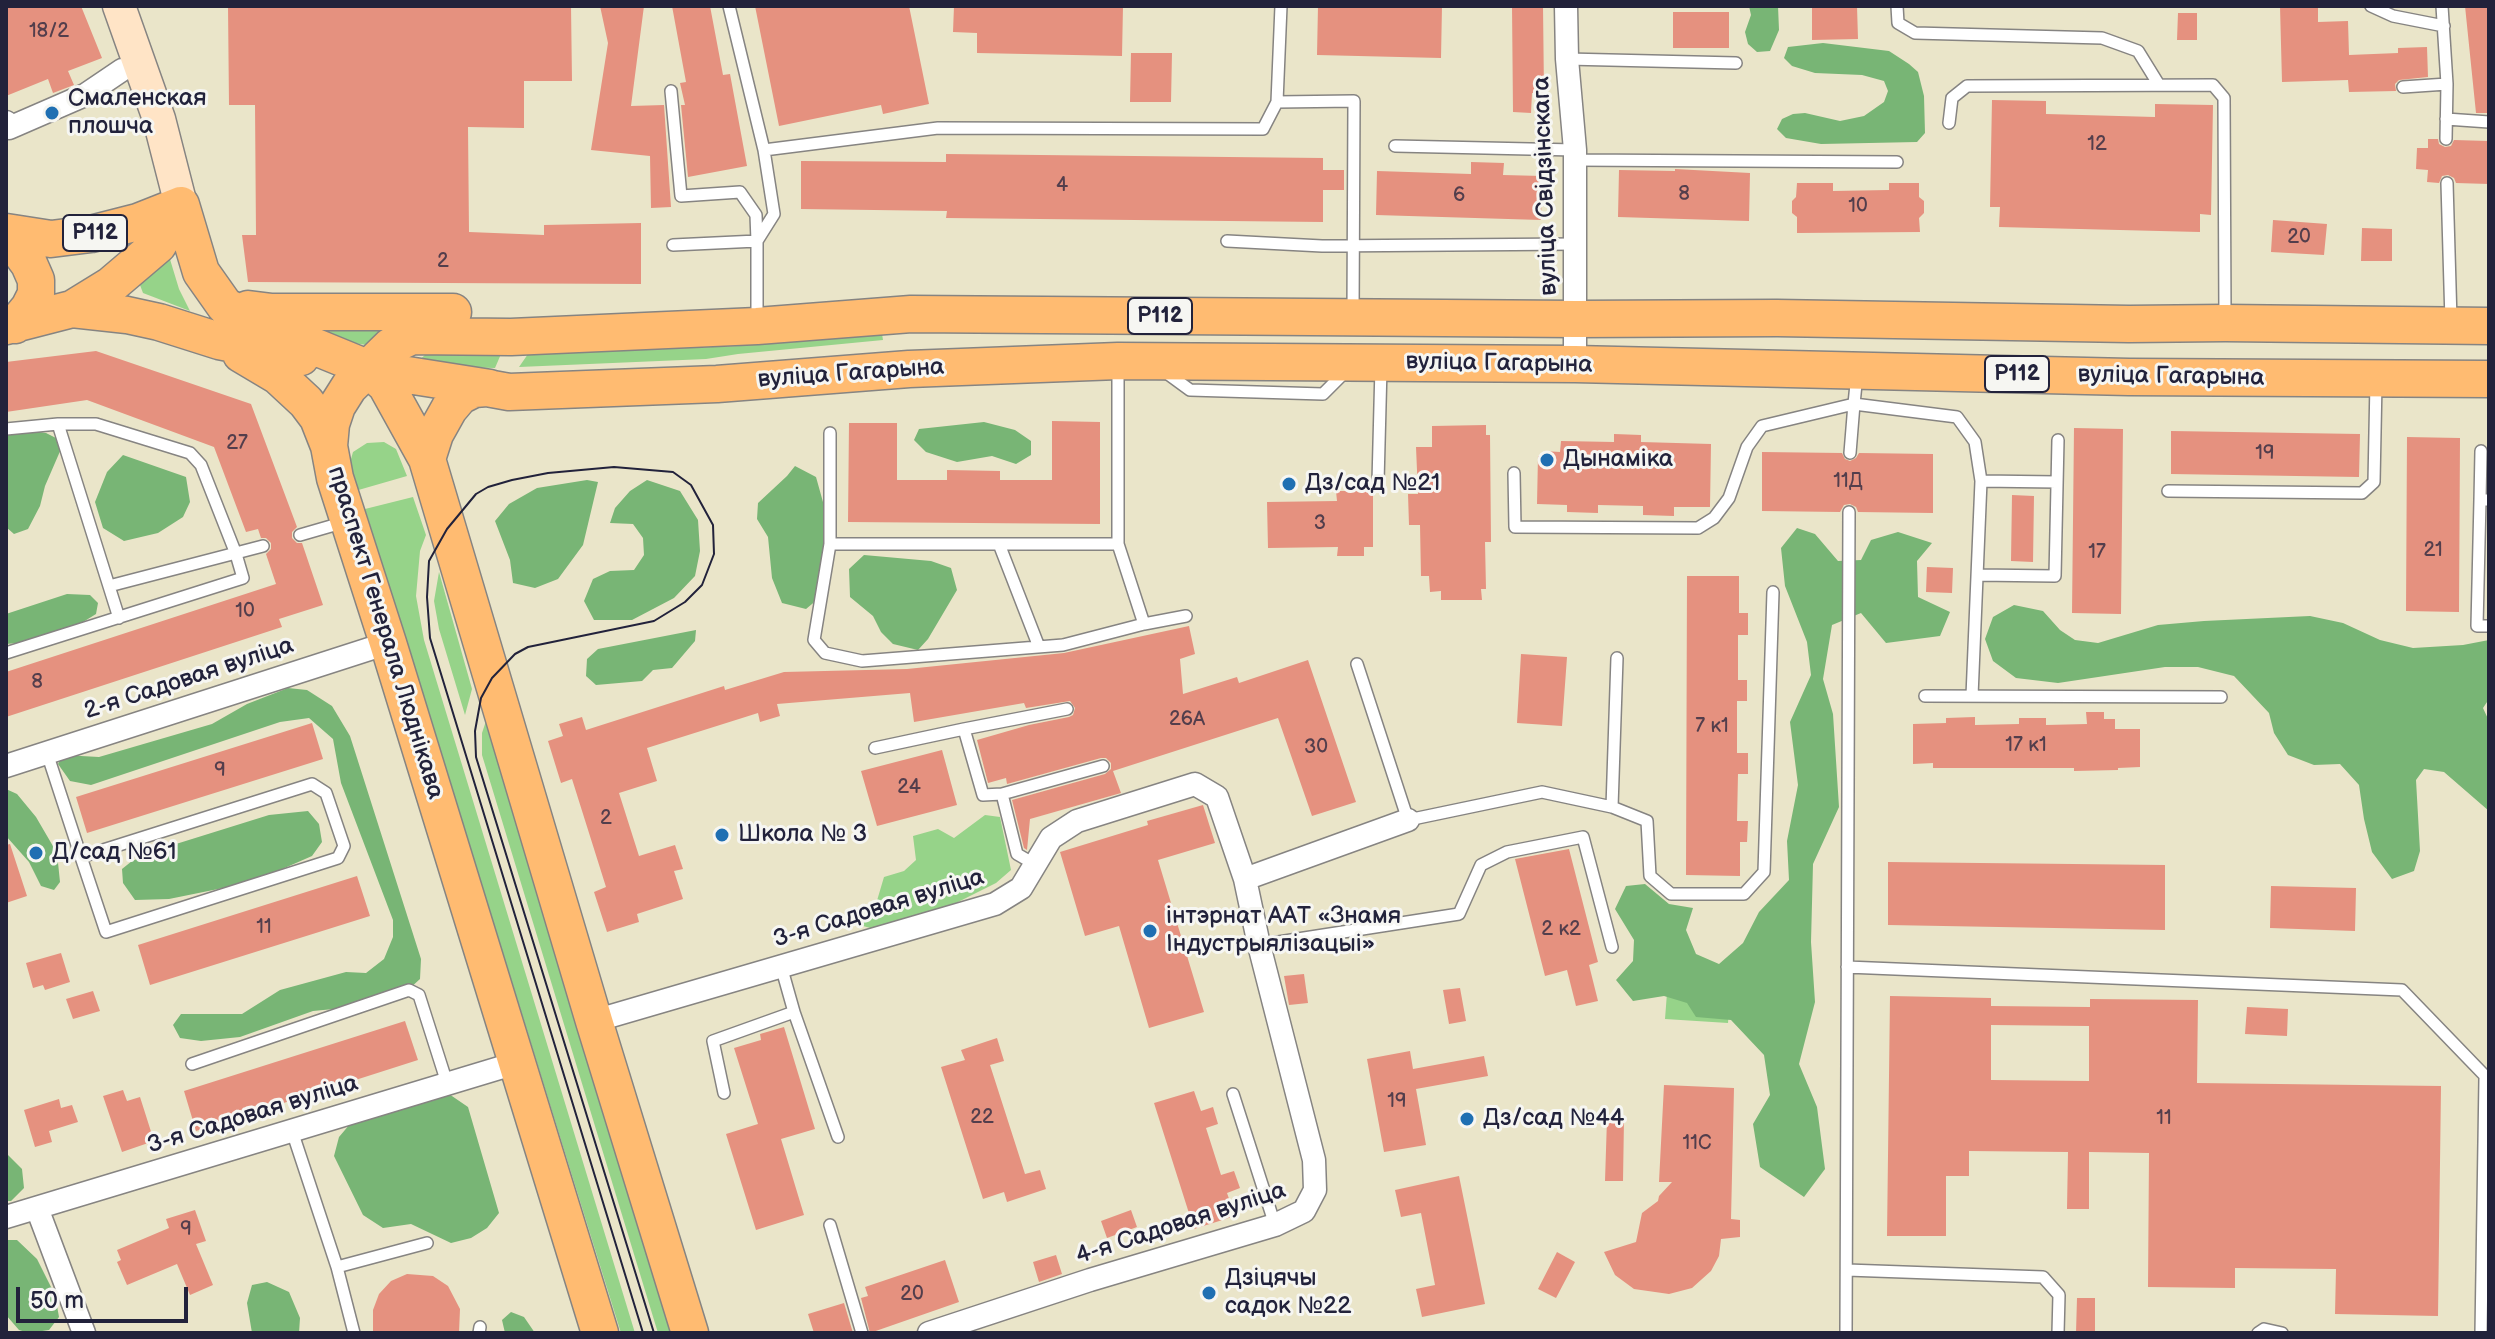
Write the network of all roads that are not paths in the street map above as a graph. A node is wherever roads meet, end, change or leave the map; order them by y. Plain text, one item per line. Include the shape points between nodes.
1 (729, 6) edge
2 (1281, 6) edge
3 (1566, 6) edge
4 (1897, 6) edge
5 (2371, 6) edge
6 (2442, 6) edge
7 (122, 8) edge
8 (2392, 11) edge
9 (2444, 26) junction
10 (1567, 59) junction
11 (1736, 63) dead end
12 (122, 70) dead end
13 (2447, 84) junction
14 (2159, 85) junction
15 (2403, 87) dead end
16 (671, 91) dead end
17 (1277, 102) junction
18 (2446, 119) junction
19 (6, 122) edge
20 (2489, 122) edge
21 (1949, 123) dead end
22 (2446, 139) dead end
23 (1395, 146) dead end
24 (764, 150) junction
25 (1575, 155) junction
26 (1897, 162) dead end
27 (2447, 183) dead end
28 (181, 205) junction
29 (6, 233) edge
30 (757, 241) junction
31 (1227, 241) dead end
32 (1576, 244) junction
33 (673, 245) dead end
34 (1353, 246) junction
35 (225, 306) junction
36 (72, 309) junction
37 (911, 314) junction
38 (1353, 318) junction
39 (1576, 319) junction
40 (2225, 323) junction
41 (2129, 324) junction
42 (10, 326) edge
43 (757, 326) junction
44 (2451, 326) junction
45 (2489, 326) edge
46 (710, 328) junction
47 (219, 341) junction
48 (1134, 361) junction
49 (1368, 363) junction
50 (1575, 364) junction
51 (367, 368) junction
52 (909, 369) junction
53 (2129, 377) junction
54 (2376, 377) junction
55 (2489, 379) edge
56 (1856, 387) junction
57 (509, 392) junction
58 (58, 424) junction
59 (6, 429) edge
60 (830, 433) dead end
61 (2058, 440) dead end
62 (329, 446) junction
63 (2481, 451) dead end
64 (1850, 453) dead end
65 (427, 459) junction
66 (1514, 473) dead end
67 (1981, 481) junction
68 (1378, 482) dead end
69 (2057, 482) junction
70 (2168, 491) dead end
71 (2484, 500) edge
72 (1849, 512) dead end
73 (350, 520) junction
74 (300, 535) dead end
75 (830, 544) junction
76 (999, 544) junction
77 (1118, 544) junction
78 (263, 546) dead end
79 (236, 554) junction
80 (1977, 575) junction
81 (109, 586) junction
82 (1773, 592) dead end
83 (1186, 616) dead end
84 (119, 618) junction
85 (1144, 624) junction
86 (2489, 626) edge
87 (388, 643) junction
88 (1039, 647) junction
89 (6, 653) edge
90 (1617, 658) dead end
91 (1357, 664) dead end
92 (1925, 696) dead end
93 (1972, 696) junction
94 (2221, 697) dead end
95 (1067, 709) dead end
96 (964, 729) junction
97 (875, 748) dead end
98 (47, 753) junction
99 (6, 766) edge
100 (1103, 766) dead end
101 (1002, 794) junction
102 (1612, 807) junction
103 (1408, 820) junction
104 (81, 857) junction
105 (1036, 865) junction
106 (1245, 879) junction
107 (1259, 945) junction
108 (1612, 947) dead end
109 (781, 966) junction
110 (1847, 967) junction
111 (794, 1012) junction
112 (594, 1021) junction
113 (516, 1063) junction
114 (192, 1064) dead end
115 (2487, 1079) edge
116 (447, 1083) junction
117 (724, 1093) dead end
118 (1233, 1094) dead end
119 (292, 1131) junction
120 (838, 1137) dead end
121 (37, 1208) junction
122 (6, 1217) edge
123 (830, 1225) dead end
124 (1275, 1225) junction
125 (427, 1243) dead end
126 (337, 1267) junction
127 (1847, 1270) junction
128 (84, 1333) edge
129 (354, 1333) edge
130 (600, 1333) edge
131 (690, 1333) edge
132 (862, 1333) edge
133 (929, 1333) edge
134 (1846, 1333) edge
135 (2058, 1333) edge
136 (2258, 1333) edge
137 (2282, 1333) edge
138 (2481, 1333) edge

1 - 24 lane
2 - 17 lane
3 - 10 street, вуліца Свідзінскага
4 - 14 lane via 1898,23 1915,33 2102,38 2138,51
5 - 8 lane
6 - 9 lane
7 - 28 main road
8 - 9 lane
9 - 13 lane
10 - 11 lane
10 - 25 street, вуліца Свідзінскага
12 - 19 street via 85,95 9,128
13 - 15 lane
13 - 18 lane
14 - 21 lane via 1967,86 1952,98
14 - 40 lane via 2213,85 2224,98
16 - 30 lane via 681,196 740,192 756,215
17 - 24 lane via 1263,129 938,128
17 - 34 lane via 1354,101
18 - 20 lane
18 - 22 lane
23 - 25 lane
24 - 30 lane via 774,214
25 - 26 lane
25 - 32 street, вуліца Свідзінскага
27 - 44 lane
28 - 29 main road, Р112 via 91,234 51,239
28 - 35 main road via 201,272
28 - 36 main road via 158,245 111,285
29 - 42 main road via 36,280 33,301
30 - 33 lane
30 - 43 lane
31 - 34 lane
32 - 34 lane
32 - 39 street, вуліца Свідзінскага
34 - 38 lane
35 - 46 main road, вуліца Гагарына / Р112 via 272,312 512,314
35 - 51 main road
36 - 42 main road, Р112
36 - 47 main road, Р112 via 127,315
37 - 38 main road, вуліца Гагарына / Р112
37 - 43 main road, вуліца Гагарына / Р112
37 - 52 main road
38 - 39 main road, вуліца Гагарына / Р112
39 - 41 main road, вуліца Гагарына / Р112
39 - 50 street, вуліца Свідзінскага
40 - 41 main road, вуліца Гагарына / Р112
40 - 44 main road, вуліца Гагарына / Р112
41 - 53 main road
43 - 46 main road, вуліца Гагарына / Р112
44 - 45 main road, вуліца Гагарына / Р112
46 - 51 main road, вуліца Гагарына via 412,336 391,346
47 - 51 main road, вуліца Гагарына / Р112
47 - 62 main road via 278,376 306,402
48 - 49 main road, вуліца Гагарына / Р112
48 - 52 main road, вуліца Гагарына / Р112
48 - 77 lane
49 - 50 main road, вуліца Гагарына / Р112
49 - 68 lane
50 - 56 main road, вуліца Гагарына / Р112
51 - 57 main road, вуліца Гагарына / Р112
51 - 62 main road, праспект Генерала Люднікава via 337,406
51 - 65 main road via 386,385
52 - 57 main road, вуліца Гагарына / Р112
53 - 54 main road, вуліца Гагарына / Р112
53 - 56 main road, вуліца Гагарына / Р112
54 - 55 main road, вуліца Гагарына / Р112
54 - 70 lane via 2374,482 2362,493
56 - 64 lane
56 - 66 lane via 1762,426 1747,447 1729,498 1698,528 1515,527
56 - 67 lane via 1957,417 1975,442
57 - 65 main road, вуліца Гагарына via 474,389 460,396 441,422
58 - 59 lane
58 - 79 lane via 96,424 190,453 201,465
58 - 81 lane
60 - 75 lane
61 - 69 lane
62 - 73 main road, праспект Генерала Люднікава
63 - 71 lane
65 - 112 main road
67 - 69 lane
67 - 80 lane
69 - 80 lane via 2055,576
71 - 86 lane via 2477,626
72 - 110 lane
73 - 74 lane
73 - 87 main road, праспект Генерала Люднікава
75 - 76 lane
75 - 88 lane via 814,640 825,653 862,661
76 - 77 lane
76 - 88 lane
77 - 85 lane
78 - 79 lane
79 - 81 lane
79 - 84 lane via 243,578
80 - 93 lane
81 - 84 lane
82 - 102 lane via 1764,872 1744,894 1671,894 1650,876 1647,821
83 - 85 lane
84 - 89 lane
85 - 88 lane
87 - 98 street, 2-я Садовая вуліца
87 - 113 main road, праспект Генерала Люднікава
90 - 102 lane
91 - 103 lane
92 - 93 lane
93 - 94 lane
95 - 96 lane
96 - 97 lane
96 - 101 lane via 983,795
98 - 99 street, 2-я Садовая вуліца
98 - 104 lane
100 - 101 lane
101 - 105 lane via 1017,854
102 - 103 lane via 1542,792
103 - 106 street
104 - 104 lane via 312,784 326,793 344,846 338,858 106,932
105 - 106 street, 3-я Садовая вуліца via 1051,838 1077,821 1195,784 1217,797
105 - 109 street, 3-я Садовая вуліца via 1021,888 995,904
106 - 107 street, 4-я Садовая вуліца
107 - 108 lane via 1459,914 1481,865 1507,852 1583,837
107 - 124 street, 4-я Садовая вуліца via 1314,1160 1315,1190 1304,1211
109 - 111 lane
109 - 112 street, 3-я Садовая вуліца
110 - 115 lane via 2402,990
110 - 127 lane
111 - 117 lane via 713,1041
111 - 120 lane
112 - 131 main road
113 - 116 street, 3-я Садовая вуліца
113 - 130 main road, праспект Генерала Люднікава
114 - 116 lane via 409,990 419,995
115 - 138 lane
116 - 119 street, 3-я Садовая вуліца
118 - 124 lane
119 - 121 street, 3-я Садовая вуліца
119 - 126 lane
121 - 122 street, 3-я Садовая вуліца
121 - 128 street
123 - 132 lane
124 - 133 street, 4-я Садовая вуліца
125 - 126 lane
126 - 129 lane
127 - 134 lane
127 - 135 lane via 2043,1277 2059,1295
136 - 137 lane

